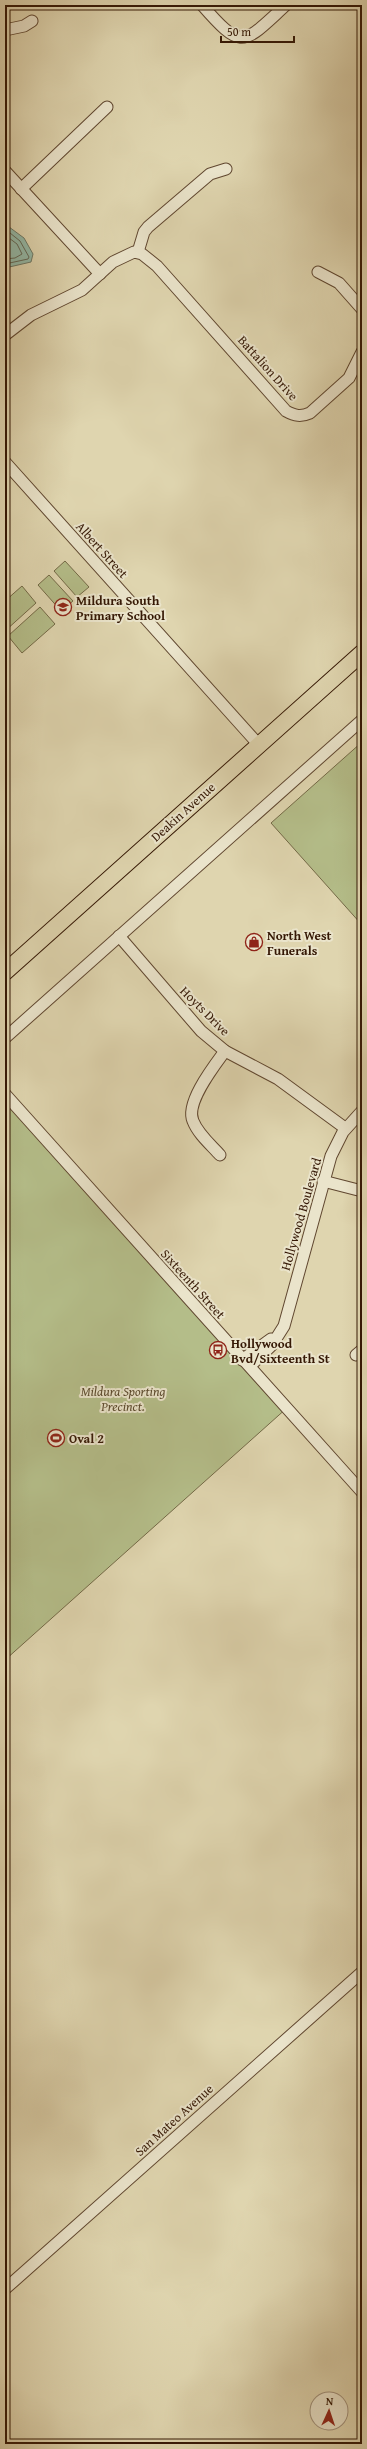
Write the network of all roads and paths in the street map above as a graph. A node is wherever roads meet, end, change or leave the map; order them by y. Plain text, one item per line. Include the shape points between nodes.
1 (202, 5) edge
2 (286, 5) edge
3 (32, 21) dead end
4 (5, 30) edge
5 (107, 107) dead end
6 (226, 169) dead end
7 (5, 171) edge
8 (21, 189) junction
9 (139, 249) junction
10 (318, 272) dead end
11 (100, 274) junction
12 (362, 309) edge
13 (5, 336) edge
14 (362, 352) edge
15 (5, 462) edge
16 (362, 653) edge
17 (362, 720) edge
18 (259, 745) junction
19 (118, 936) junction
20 (5, 972) edge
21 (5, 1038) edge
22 (225, 1051) junction
23 (5, 1094) edge
24 (362, 1111) edge
25 (345, 1128) junction
26 (220, 1155) dead end
27 (323, 1181) junction
28 (362, 1191) edge
29 (246, 1363) junction
30 (362, 1492) edge
31 (362, 1972) edge
32 (5, 2289) edge

1 - 2 street via 230,35 241,38 251,35
3 - 4 street via 24,26
5 - 8 street
6 - 9 street via 210,174 148,227
7 - 8 street
8 - 11 street
9 - 11 street via 112,262
9 - 14 street, Battalion Drive via 286,411 305,416 310,413 349,378
10 - 12 street via 339,284
11 - 13 street via 82,290 31,315
15 - 18 street, Albert Street
16 - 18 highway, Deakin Avenue
17 - 19 street
18 - 20 highway, Deakin Avenue
19 - 21 street
19 - 22 street, Hoyts Drive via 201,1031
22 - 25 street, Hoyts Drive via 278,1079
22 - 26 street via 195,1099 191,1112 196,1128
23 - 29 street, Sixteenth Street
24 - 25 street, Hollywood Boulevard
25 - 27 street, Hollywood Boulevard via 331,1156
27 - 28 street
27 - 29 street, Hollywood Boulevard via 287,1318 272,1345
29 - 30 street, Sixteenth Street
31 - 32 street, San Mateo Avenue

